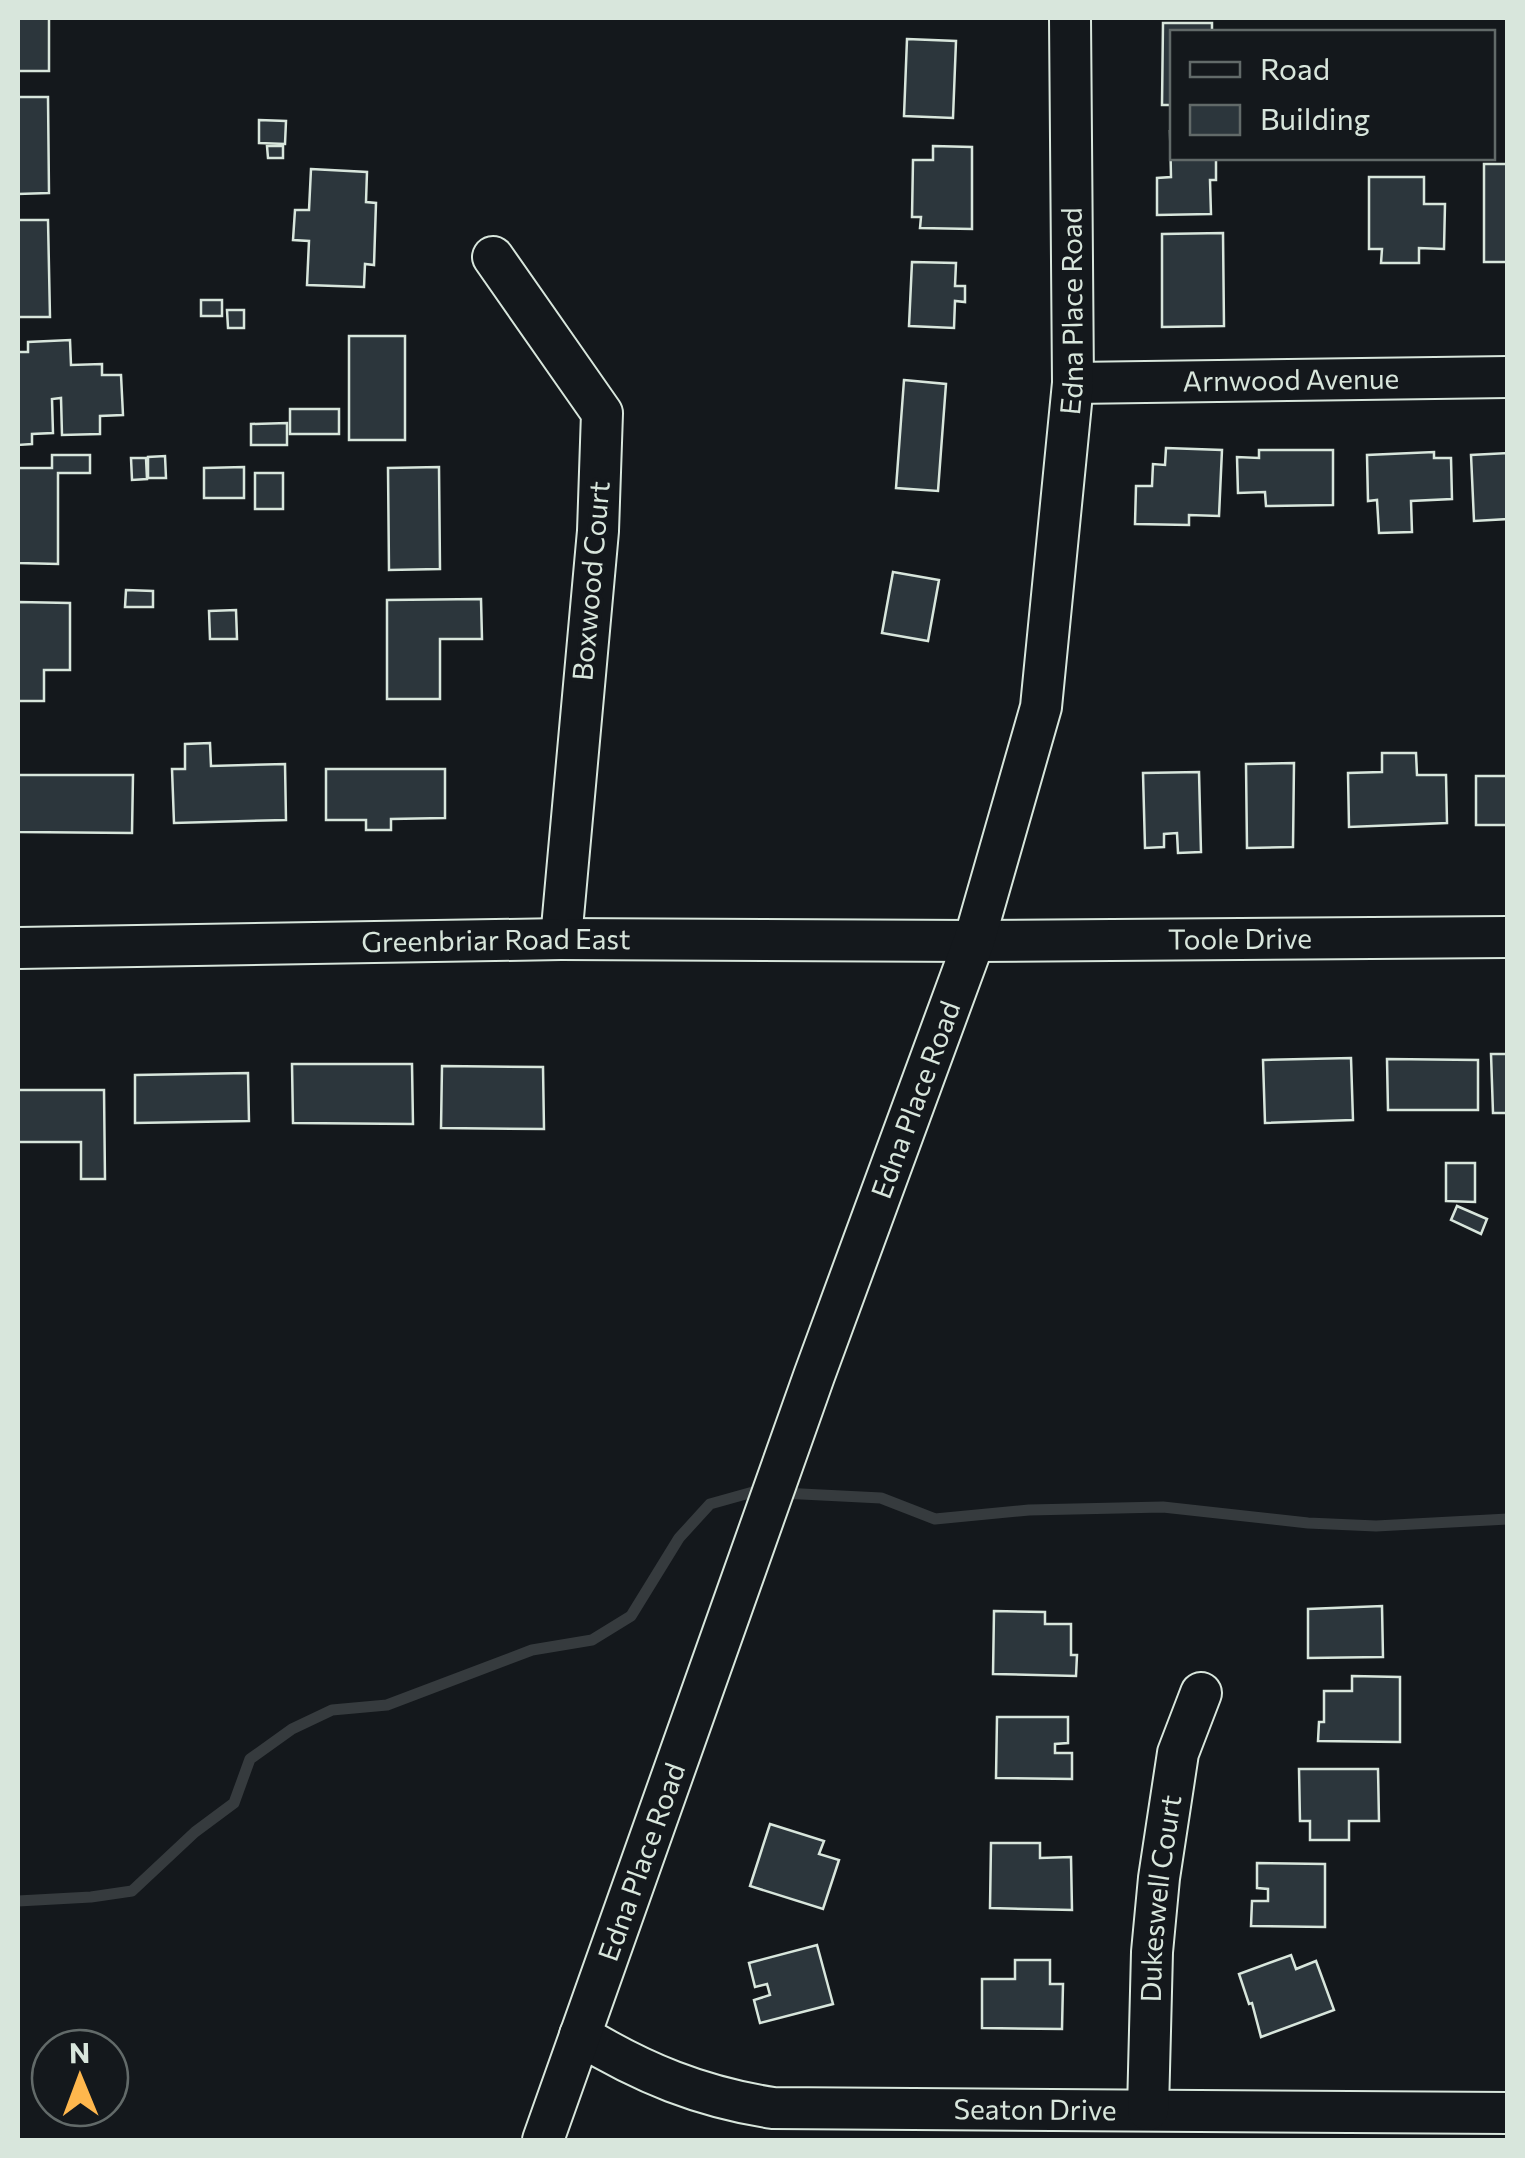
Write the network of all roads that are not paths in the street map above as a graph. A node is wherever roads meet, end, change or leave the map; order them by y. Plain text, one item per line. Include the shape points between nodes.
1 (1070, 18) edge
2 (493, 257) dead end
3 (1508, 377) edge
4 (1073, 383) junction
5 (1508, 937) edge
6 (561, 939) junction
7 (974, 941) junction
8 (18, 948) edge
9 (1202, 1693) dead end
10 (580, 2036) junction
11 (1148, 2110) junction
12 (1508, 2113) edge
13 (543, 2140) edge

1 - 4 street, Edna Place Road
2 - 6 street, Boxwood Court via 602,413 598,531
3 - 4 street, Arnwood Avenue
4 - 7 street, Edna Place Road via 1041,707
5 - 7 street, Toole Drive
6 - 7 street, Greenbriar Road East
6 - 8 street, Greenbriar Road East
7 - 10 street, Edna Place Road
9 - 11 street, Dukeswell Court via 1178,1753 1159,1878
10 - 11 street, Seaton Drive via 676,2085 773,2108
10 - 13 street, Edna Place Road
11 - 12 street, Seaton Drive

